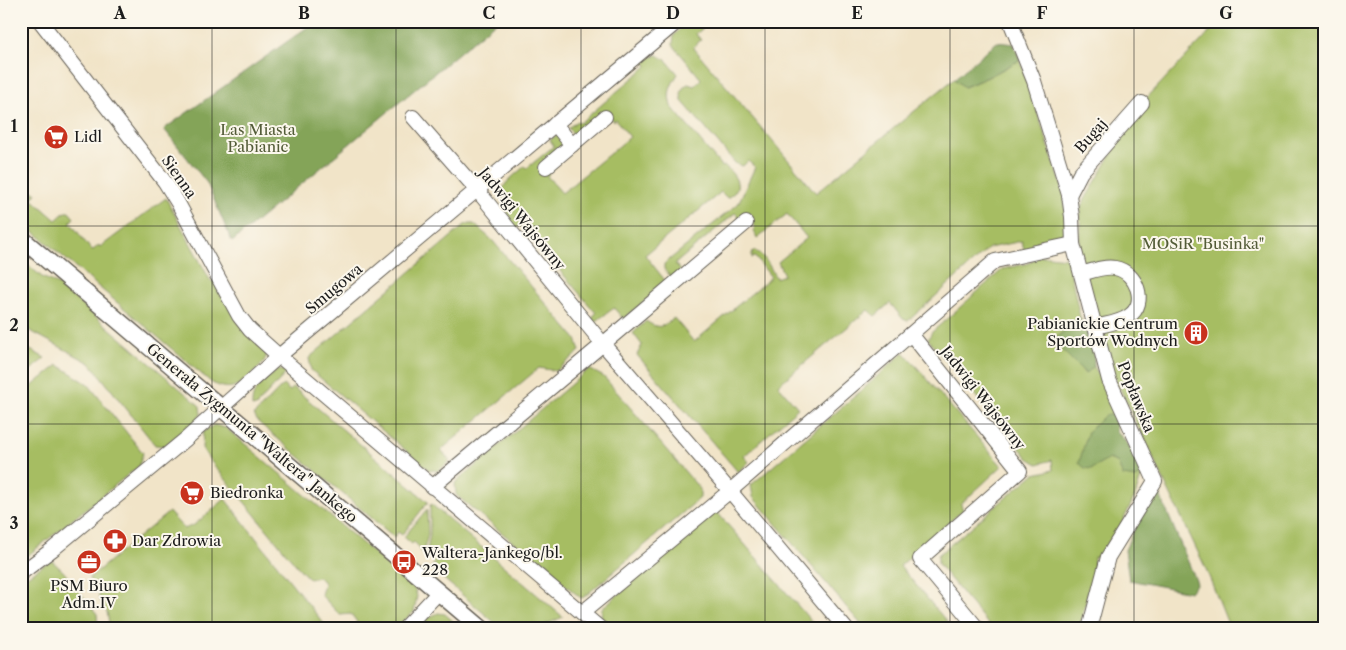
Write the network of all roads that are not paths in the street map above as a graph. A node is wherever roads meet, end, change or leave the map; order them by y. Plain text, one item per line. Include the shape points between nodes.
1 (40, 21) edge
2 (1010, 21) edge
3 (668, 24) edge
4 (1142, 103) dead end
5 (413, 117) dead end
6 (605, 117) dead end
7 (555, 124) junction
8 (572, 145) junction
9 (546, 166) dead end
10 (477, 190) junction
11 (1069, 195) junction
12 (746, 223) dead end
13 (21, 238) edge
14 (1073, 244) junction
15 (1081, 274) junction
16 (1095, 326) junction
17 (911, 334) junction
18 (603, 344) junction
19 (279, 356) junction
20 (222, 408) junction
21 (432, 487) junction
22 (730, 491) junction
23 (21, 573) edge
24 (439, 592) junction
25 (582, 613) junction
26 (404, 629) edge
27 (482, 629) edge
28 (601, 629) edge
29 (846, 629) edge
30 (978, 629) edge
31 (1089, 629) edge

1 - 19 street, Sienna via 165,182 239,316
2 - 11 street, Popławska via 1034,81
3 - 7 street, Smugowa
4 - 11 street, Bugaj via 1081,172
5 - 10 street, Jadwigi Wajsówny
6 - 8 street
7 - 8 street
7 - 10 street, Smugowa
8 - 9 street
10 - 18 street, Jadwigi Wajsówny
10 - 19 street, Smugowa
11 - 14 street, Popławska
12 - 18 street
13 - 20 street, Generała Zygmunta "Waltera" Jankego
14 - 15 street, Popławska
14 - 17 street via 995,261
15 - 16 street, Popławska
15 - 16 street via 1105,268 1117,269 1125,272 1138,286 1137,306 1130,315 1119,322
16 - 31 street, Popławska via 1109,380 1155,481 1108,557
17 - 22 street
17 - 30 street, Jadwigi Wajsówny via 1020,471 920,559
18 - 21 street
18 - 22 street, Jadwigi Wajsówny
19 - 20 street, Smugowa
19 - 21 street
20 - 23 street, Smugowa
20 - 24 street, Generała Zygmunta "Waltera" Jankego
21 - 25 street
22 - 25 street
22 - 29 street, Jadwigi Wajsówny
24 - 26 street
24 - 27 street, Generała Zygmunta "Waltera" Jankego
25 - 28 street

